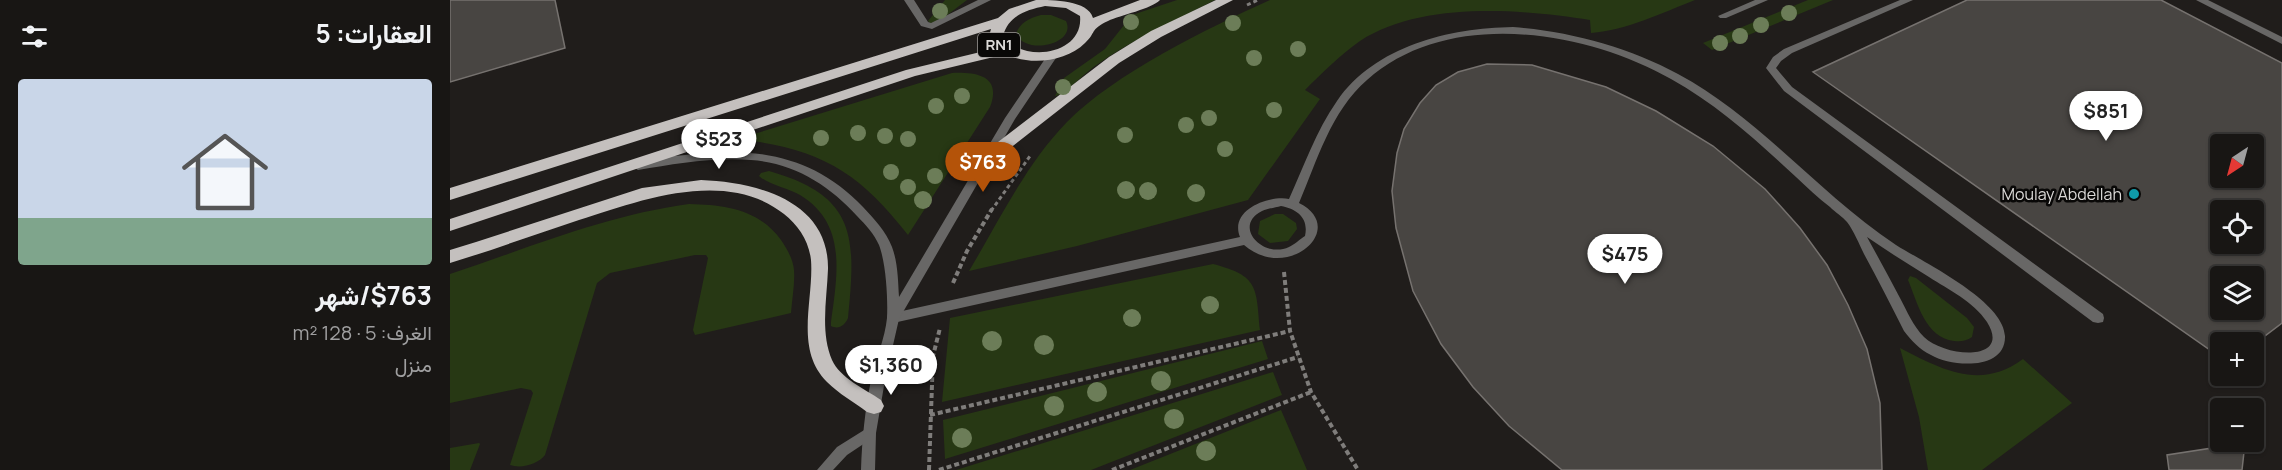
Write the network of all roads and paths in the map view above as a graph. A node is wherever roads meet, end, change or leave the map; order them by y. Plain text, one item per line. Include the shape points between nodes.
1 (909, 0) edge
2 (986, 0) edge
3 (1090, 0) edge
4 (1153, 0) edge
5 (1258, 0) edge
6 (1763, 0) edge
7 (1878, 0) edge
8 (1908, 0) edge
9 (2201, 0) edge
10 (1069, 4) junction
11 (1232, 5) edge
12 (1890, 8) junction
13 (1723, 16) dead end
14 (1002, 21) junction
15 (1089, 25) junction
16 (2282, 41) edge
17 (1005, 50) junction
18 (1053, 55) junction
19 (1037, 147) dead end
20 (986, 159) junction
21 (612, 170) junction
22 (450, 194) edge
23 (1293, 204) junction
24 (1852, 220) junction
25 (450, 225) edge
26 (1245, 240) junction
27 (1283, 253) junction
28 (450, 257) edge
29 (945, 306) junction
30 (893, 318) junction
31 (2098, 318) dead end
32 (1290, 331) junction
33 (1298, 357) junction
34 (1311, 392) junction
35 (874, 406) junction
36 (930, 415) junction
37 (869, 433) junction
38 (824, 470) edge
39 (868, 470) edge
40 (929, 470) edge
41 (939, 470) edge
42 (1112, 470) edge
43 (1358, 470) edge

1 - 2 street via 924,24 932,26
3 - 10 highway, RN1
4 - 15 highway, RN1
5 - 11 path
6 - 13 street
7 - 12 street
8 - 12 street
9 - 16 street
10 - 14 highway, RN1 via 1033,4
10 - 15 highway via 1086,14
11 - 20 highway via 1156,34 1114,60
12 - 31 street via 1788,51 1771,68 1788,89
14 - 17 highway, RN1 via 996,36
14 - 22 highway, RN1
15 - 18 highway, RN1 via 1076,44
17 - 18 highway, RN1 via 1026,57
17 - 21 highway, RN1 via 911,73
18 - 20 street
19 - 29 path via 981,229 957,273
20 - 30 street
21 - 25 highway, RN1
21 - 30 street, RN1 via 692,157 742,155 780,160 827,180 871,223 886,248
23 - 24 street via 1336,111 1349,92 1378,65 1434,40 1508,29 1550,33 1591,44 1628,55 1676,77 1716,103
23 - 26 street via 1269,203 1250,214 1244,222
23 - 27 street via 1309,214 1313,230 1303,245
24 - 24 street via 1909,327 1922,342 1962,359 1991,354 2000,335 1989,312
26 - 27 street via 1261,252
26 - 29 street
27 - 32 path
28 - 35 highway via 642,194 706,185 756,192 778,200 810,230 819,254 816,328 822,356 832,375
29 - 30 street
29 - 36 path via 933,356
30 - 35 street
32 - 33 path
32 - 36 path
33 - 34 path
33 - 41 path
34 - 42 path
34 - 43 path
35 - 37 street
36 - 40 path
37 - 38 street
37 - 39 street

